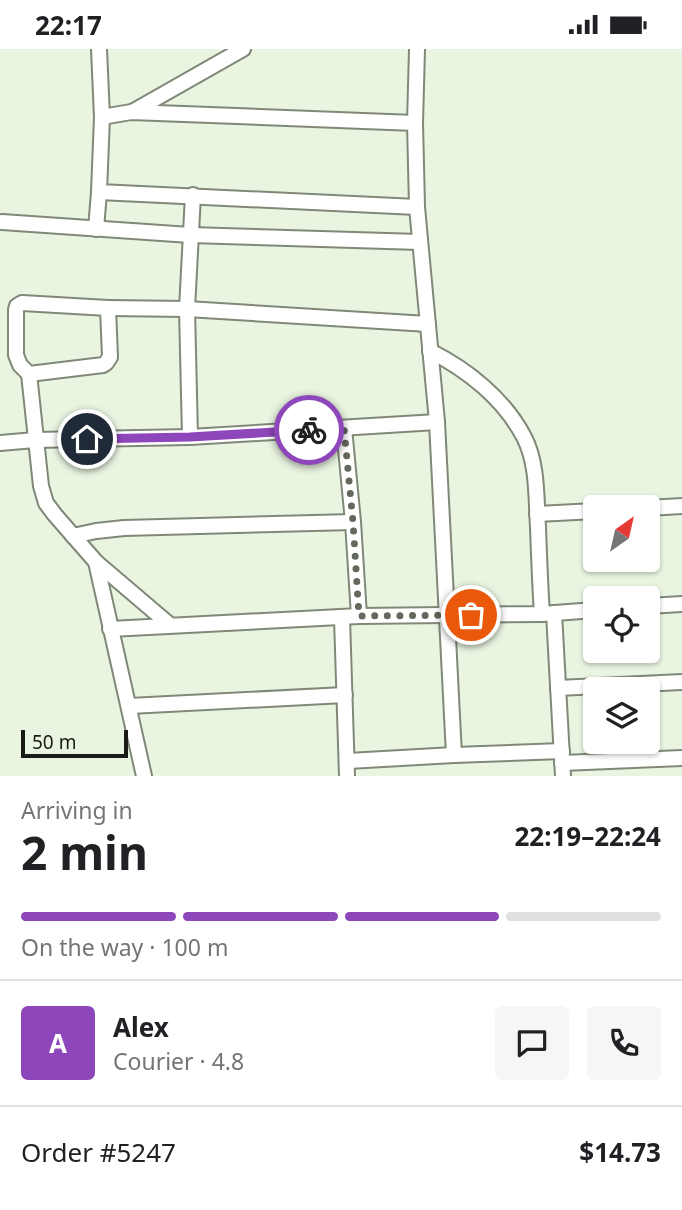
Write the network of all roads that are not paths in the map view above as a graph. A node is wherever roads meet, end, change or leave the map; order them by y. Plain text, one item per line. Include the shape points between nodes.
1 (99, 49) edge
2 (243, 49) edge
3 (417, 49) edge
4 (131, 112) junction
5 (102, 117) junction
6 (415, 123) junction
7 (99, 192) junction
8 (193, 195) junction
9 (417, 207) junction
10 (2, 222) edge
11 (96, 229) junction
12 (190, 235) junction
13 (420, 242) junction
14 (108, 308) junction
15 (187, 309) junction
16 (428, 324) junction
17 (430, 351) junction
18 (29, 374) junction
19 (437, 422) junction
20 (344, 428) junction
21 (190, 437) junction
22 (35, 440) junction
23 (0, 443) edge
24 (682, 506) edge
25 (660, 507) edge
26 (583, 512) edge
27 (537, 514) junction
28 (353, 522) junction
29 (73, 536) junction
30 (96, 562) junction
31 (682, 604) edge
32 (660, 605) edge
33 (583, 611) edge
34 (548, 613) junction
35 (447, 615) junction
36 (359, 616) junction
37 (342, 618) junction
38 (170, 625) junction
39 (110, 629) junction
40 (682, 682) edge
41 (558, 688) junction
42 (345, 695) junction
43 (129, 706) junction
44 (454, 755) junction
45 (682, 758) edge
46 (562, 763) edge
47 (347, 769) edge
48 (144, 776) edge

1 - 5 street
2 - 4 street
3 - 6 street
4 - 5 street
4 - 6 street
5 - 7 street
6 - 9 street
7 - 8 street
7 - 11 street
8 - 9 street
8 - 12 street
9 - 13 street
10 - 11 street
11 - 12 street
12 - 13 street
12 - 15 street
13 - 16 street
14 - 15 street
14 - 18 street via 110,357 106,363
14 - 18 street via 19,304 16,355
15 - 16 street
15 - 21 street
16 - 17 street
17 - 19 street
17 - 27 street via 452,362 502,404 524,437 536,484
18 - 22 street
19 - 20 street
19 - 35 street
20 - 21 street
20 - 28 street
21 - 22 street
22 - 23 street
22 - 29 street via 46,503
24 - 25 street
26 - 27 street
27 - 34 street
28 - 29 street via 124,528
28 - 36 street
29 - 30 street
30 - 38 street
30 - 39 street
31 - 32 street
33 - 34 street
34 - 35 street
34 - 41 street
35 - 36 street
35 - 44 street
36 - 37 street
37 - 38 street
37 - 42 street
38 - 39 street
39 - 43 street
40 - 41 street
41 - 46 street
42 - 43 street
42 - 47 street
43 - 48 street
44 - 46 street
44 - 47 street
45 - 46 street

